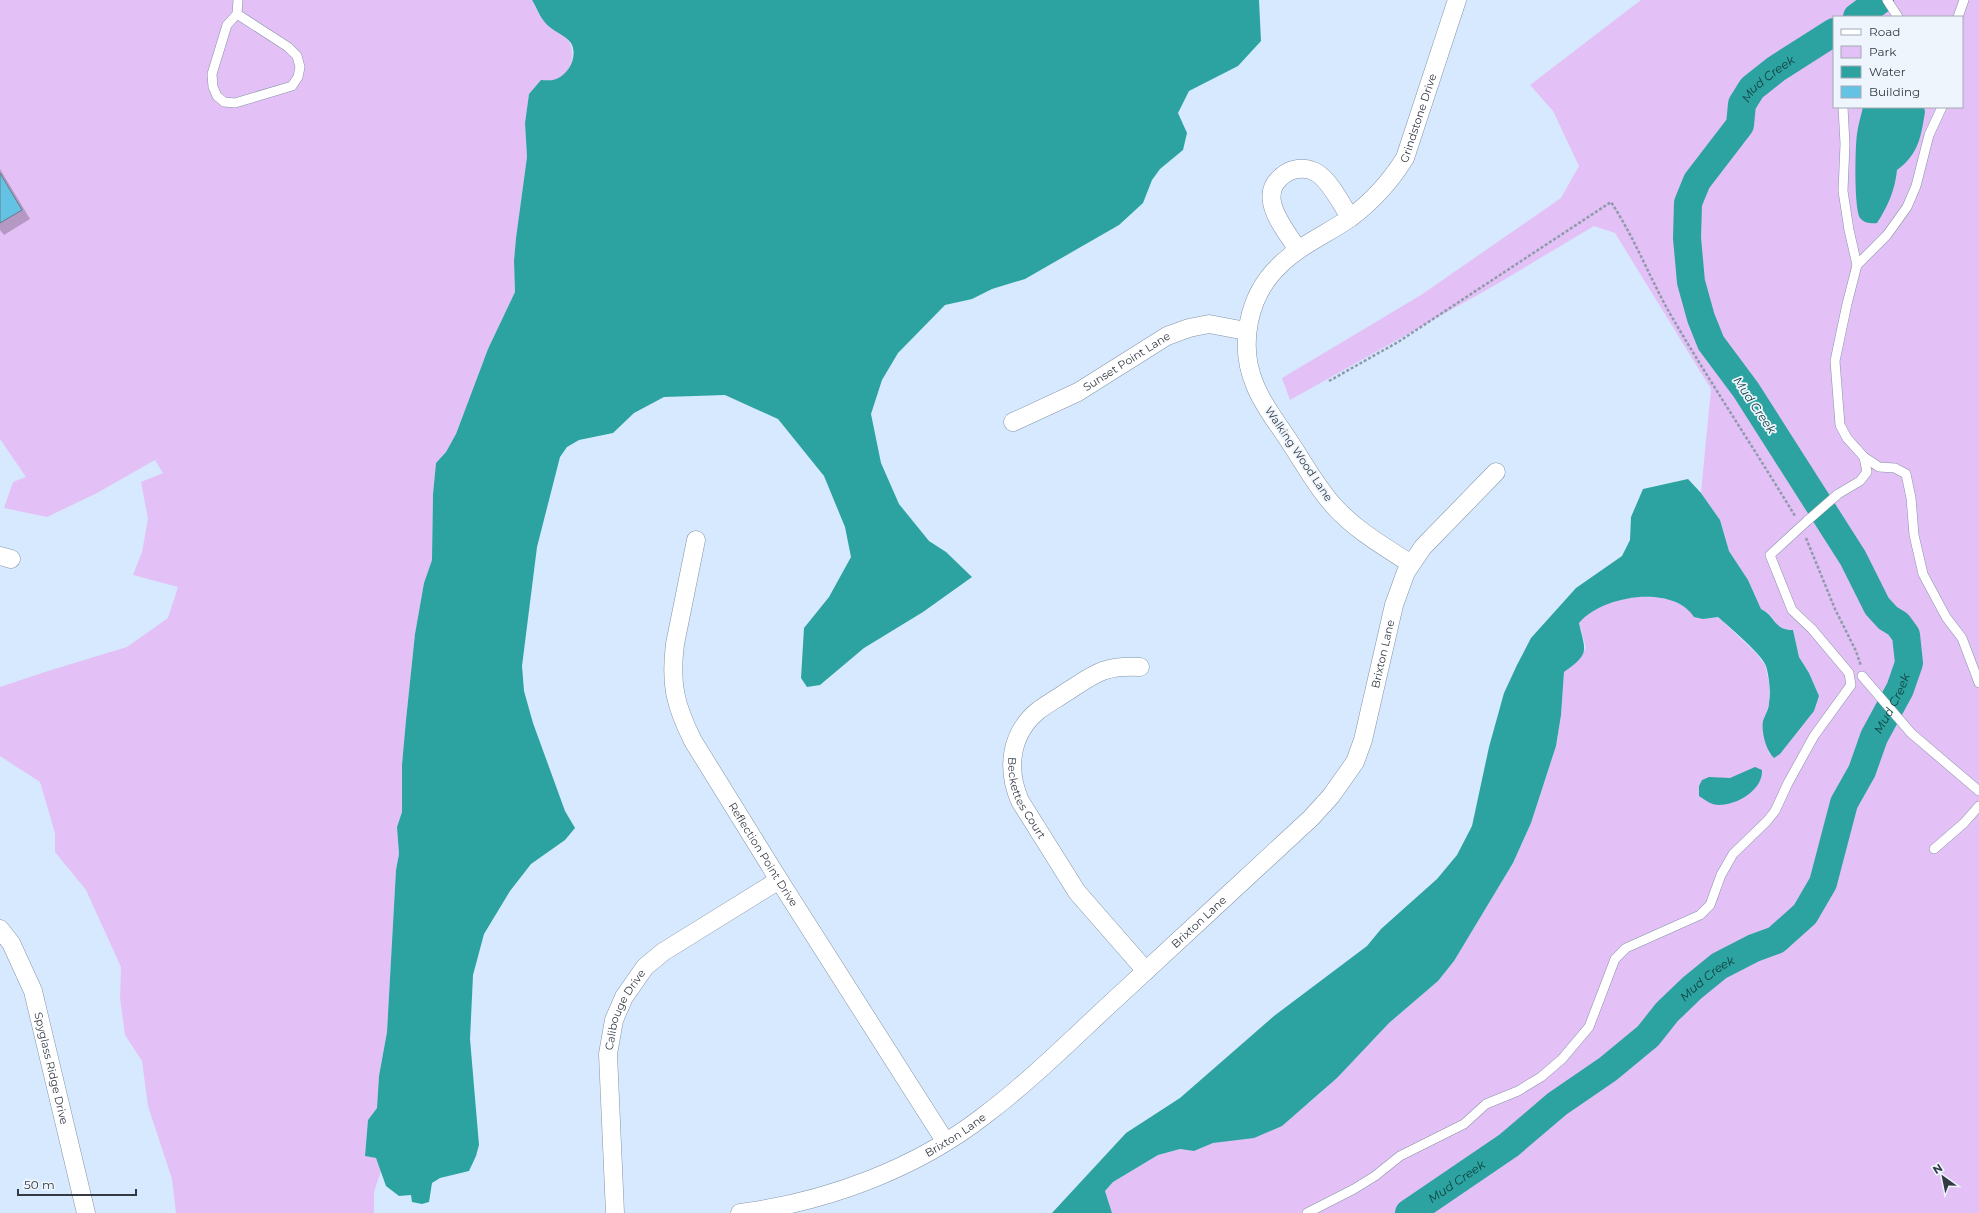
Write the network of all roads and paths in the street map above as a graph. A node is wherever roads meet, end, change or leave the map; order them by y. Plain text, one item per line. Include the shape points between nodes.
1 (238, 0) edge
2 (1457, 0) edge
3 (1964, 0) edge
4 (1890, 3) edge
5 (237, 14) junction
6 (1897, 16) edge
7 (1958, 16) edge
8 (1843, 108) edge
9 (1942, 108) edge
10 (1350, 217) junction
11 (1853, 244) junction
12 (1876, 245) junction
13 (1298, 250) junction
14 (1857, 265) junction
15 (1246, 331) junction
16 (1329, 381) dead end
17 (1013, 422) dead end
18 (1864, 457) junction
19 (1879, 467) junction
20 (1496, 472) dead end
21 (1867, 472) junction
22 (1804, 524) junction
23 (696, 540) dead end
24 (1411, 564) junction
25 (1140, 667) dead end
26 (1862, 676) joint
27 (1979, 683) edge
28 (1979, 791) edge
29 (1979, 806) edge
30 (1934, 849) dead end
31 (779, 880) junction
32 (0, 929) edge
33 (1146, 971) junction
34 (945, 1141) junction
35 (86, 1213) edge
36 (615, 1213) edge
37 (740, 1213) edge
38 (1307, 1213) edge

1 - 5 lane
2 - 10 street, Grindstone Drive via 1405,158 1376,198
3 - 7 lane
4 - 6 lane
5 - 5 lane via 288,47 297,56 300,67 298,77 292,86 235,103 224,102 217,96 212,74 227,25
8 - 11 lane via 1843,190
9 - 12 lane via 1929,135 1912,197 1895,224
10 - 13 street, Grindstone Drive
10 - 13 street via 1318,174 1304,169 1288,172 1279,178 1270,197 1277,217
11 - 12 lane via 1863,251
11 - 14 lane
12 - 14 lane
13 - 15 street, Grindstone Drive via 1279,265 1263,286 1253,306
14 - 18 lane via 1835,361 1840,425 1847,438
15 - 17 street, Sunset Point Lane via 1209,324 1167,336 1078,392
15 - 24 street, Walking Wood Lane via 1246,348 1254,384 1318,485 1334,507 1376,541
16 - 22 path via 1398,342 1611,202 1624,222 1673,318
18 - 19 lane
18 - 21 lane
19 - 21 lane
19 - 27 lane via 1895,468 1906,474 1912,498 1914,536 1923,574 1946,617 1962,638
20 - 24 street, Brixton Lane via 1423,547
21 - 22 lane
22 - 26 path via 1835,609 1856,651
22 - 38 lane via 1773,551 1771,559 1792,610 1812,629 1849,673 1851,685 1814,736 1775,811 1733,854 1710,905 1700,915 1620,953 1615,959 1589,1027 1562,1059 1541,1077 1518,1091 1486,1104 1464,1124 1400,1156 1354,1189
23 - 31 street, Reflection Point Drive via 675,644 675,700 692,741
24 - 33 street, Brixton Lane via 1394,605 1362,740 1355,762 1346,777 1311,818
25 - 33 street, Beckettes Court via 1108,668 1089,677 1039,710 1015,743 1011,768 1020,801 1077,892
26 - 28 lane via 1911,733
29 - 30 lane
31 - 34 street, Reflection Point Drive
31 - 36 street, Calibouge Drive via 663,952 645,967 624,997 614,1020 608,1054
32 - 35 street, Spyglass Ridge Drive via 11,943 33,991
33 - 34 street, Brixton Lane via 1034,1074 990,1111
34 - 37 street, Brixton Lane via 914,1159 854,1185 786,1205

